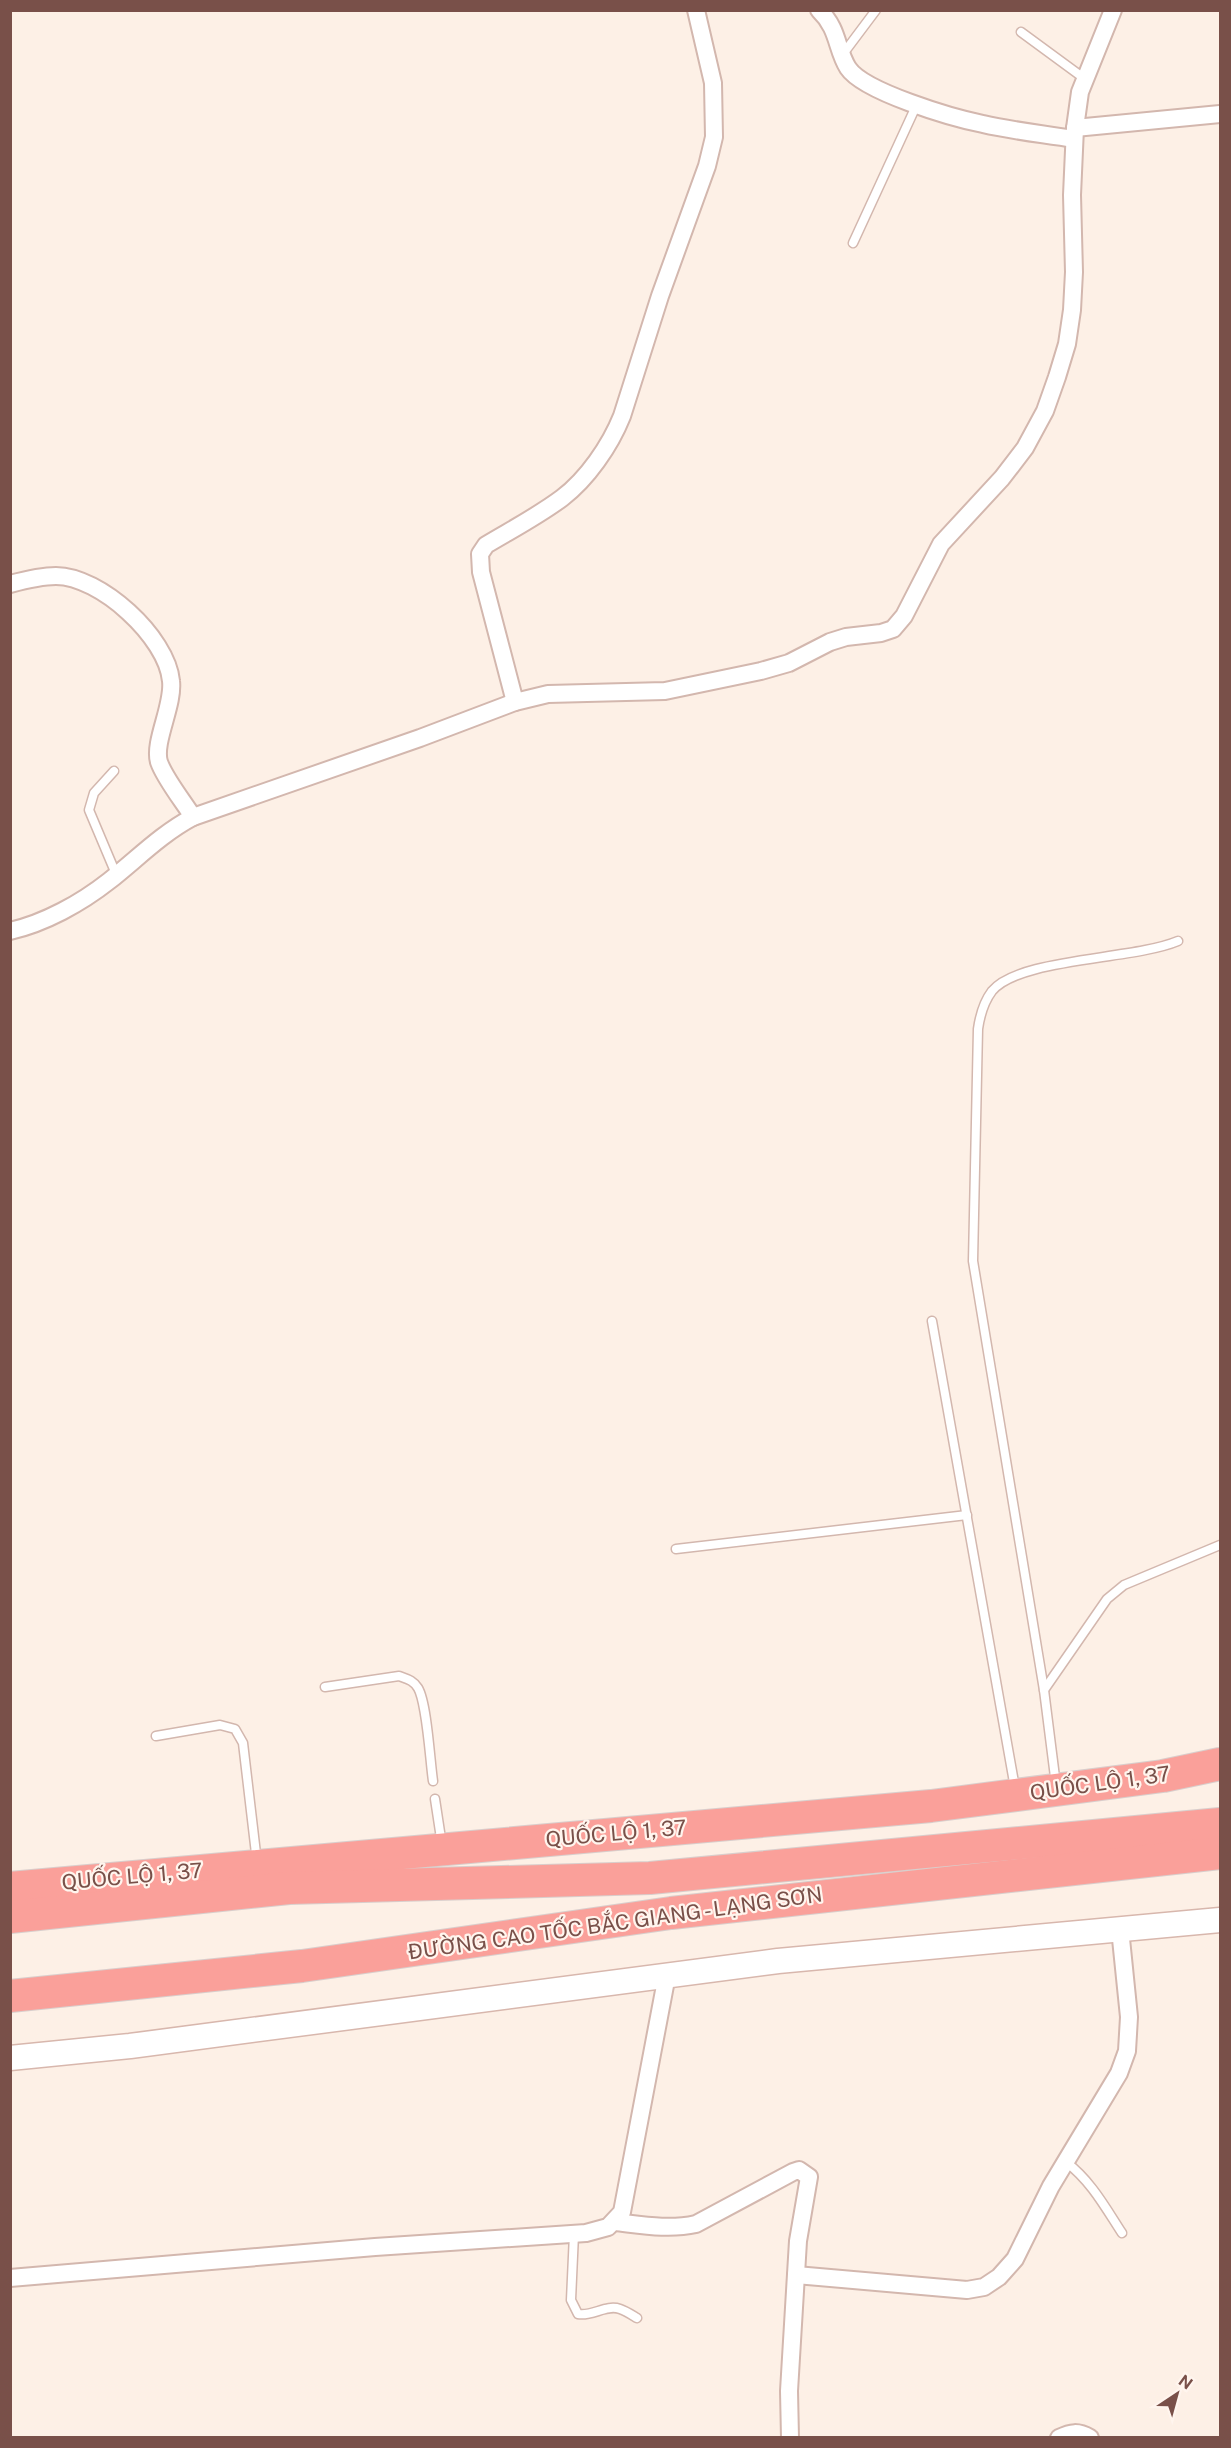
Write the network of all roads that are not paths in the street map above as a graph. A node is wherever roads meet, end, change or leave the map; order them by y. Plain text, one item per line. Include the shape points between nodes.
1 (696, 10) edge
2 (819, 10) edge
3 (876, 10) edge
4 (1113, 10) edge
5 (1021, 32) dead end
6 (843, 54) junction
7 (1085, 79) junction
8 (917, 104) junction
9 (1221, 114) edge
10 (1074, 133) junction
11 (854, 243) dead end
12 (10, 584) edge
13 (515, 702) junction
14 (114, 771) dead end
15 (193, 817) junction
16 (116, 874) junction
17 (10, 931) edge
18 (1178, 941) dead end
19 (933, 1321) dead end
20 (967, 1515) junction
21 (1221, 1545) edge
22 (676, 1550) dead end
23 (326, 1687) dead end
24 (1044, 1690) junction
25 (156, 1736) dead end
26 (1221, 1764) edge
27 (433, 1781) dead end
28 (1057, 1791) junction
29 (1017, 1795) junction
30 (435, 1799) dead end
31 (1221, 1824) edge
32 (443, 1848) junction
33 (1221, 1853) edge
34 (257, 1865) junction
35 (10, 1888) edge
36 (10, 1917) edge
37 (1221, 1920) edge
38 (1120, 1929) junction
39 (667, 1975) junction
40 (10, 1996) edge
41 (10, 2058) edge
42 (1066, 2162) junction
43 (615, 2222) junction
44 (1122, 2233) dead end
45 (574, 2234) junction
46 (796, 2276) junction
47 (10, 2278) edge
48 (637, 2318) dead end
49 (790, 2438) edge
50 (1059, 2438) edge
51 (1090, 2438) edge

1 - 13 street via 713,83 714,137 616,432 576,486 548,508 486,545 480,554 481,572
2 - 6 street via 836,33
3 - 6 lane
4 - 7 street
5 - 7 lane
6 - 8 street via 848,68 860,79
7 - 10 street
8 - 10 street via 982,124
8 - 11 lane
9 - 10 street
10 - 13 street via 1072,310 1067,344 1045,411 1025,448 1002,478 941,544 904,616 893,629 838,639 789,663 761,671 665,691 548,694
12 - 15 street via 57,576 82,582 109,595 142,625 162,654 171,681 157,750 159,763
13 - 15 street
14 - 16 lane via 94,793 89,810
15 - 16 street via 172,828
16 - 17 street via 82,900
18 - 24 lane via 1119,956 1036,968 993,990 981,1009 975,1063 973,1261
19 - 20 lane
20 - 22 lane
20 - 29 lane
21 - 24 lane via 1124,1585 1107,1599
23 - 27 lane via 399,1676 410,1679 419,1689
24 - 28 lane
25 - 34 lane via 220,1725 235,1729 243,1743
26 - 28 highway, QUỐC LỘ 1, 37
28 - 29 highway, QUỐC LỘ 1, 37
29 - 32 highway, QUỐC LỘ 1, 37 via 931,1806
30 - 32 lane
31 - 36 highway, ĐƯỜNG CAO TỐC BẮC GIANG - LẠNG SƠN via 650,1878 289,1888
32 - 34 highway, QUỐC LỘ 1, 37
33 - 40 highway, ĐƯỜNG CAO TỐC BẮC GIANG - LẠNG SƠN via 718,1908 302,1966
34 - 35 highway, QUỐC LỘ 1, 37
37 - 38 street
38 - 39 street
38 - 42 street via 1129,2017 1127,2051 1119,2073
39 - 41 street via 130,2046
39 - 43 street via 626,2195
42 - 44 lane via 1092,2187
42 - 46 street via 1015,2259 984,2287 967,2290
43 - 45 street
43 - 46 street via 680,2228 696,2224 800,2170 809,2176
45 - 47 street
45 - 48 lane via 571,2300 578,2314 612,2307
46 - 49 street
50 - 51 street via 1080,2432

